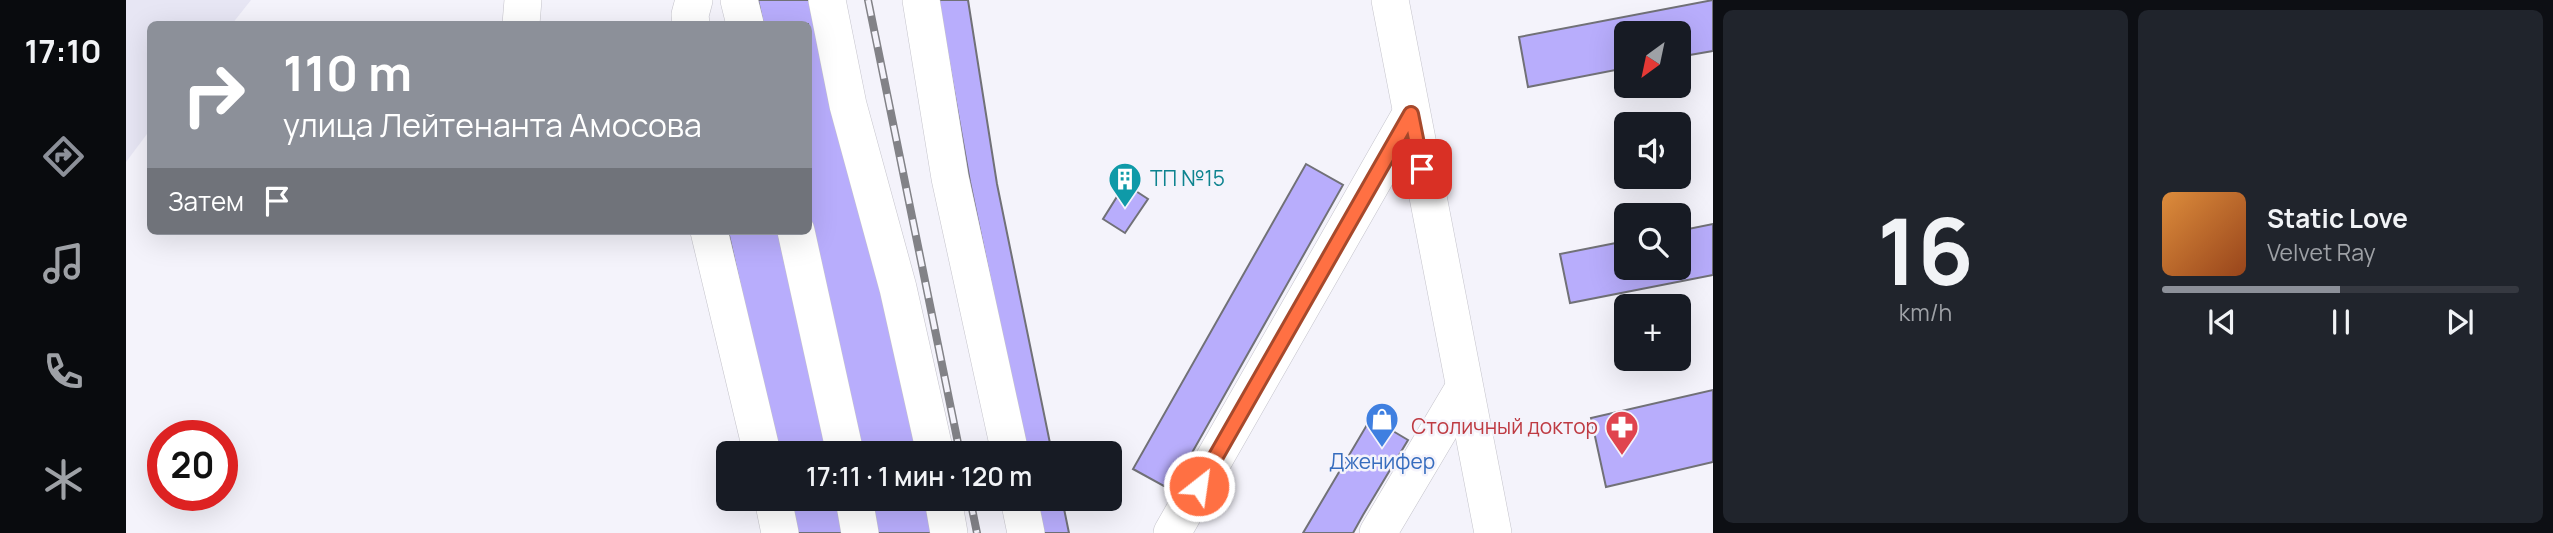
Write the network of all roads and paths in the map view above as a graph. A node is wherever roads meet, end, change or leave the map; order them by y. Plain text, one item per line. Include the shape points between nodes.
1 (523, 0) edge
2 (694, 0) edge
3 (738, 0) edge
4 (827, 0) edge
5 (921, 0) edge
6 (1390, 0) edge
7 (520, 21) edge
8 (691, 21) edge
9 (744, 21) edge
10 (1411, 114) junction
11 (710, 235) edge
12 (797, 235) edge
13 (1464, 388) junction
14 (759, 441) edge
15 (842, 441) edge
16 (932, 441) edge
17 (1007, 441) edge
18 (775, 511) edge
19 (856, 511) edge
20 (945, 511) edge
21 (1021, 511) edge
22 (780, 533) edge
23 (860, 533) edge
24 (949, 533) edge
25 (1026, 533) edge
26 (1172, 533) edge
27 (1378, 533) edge
28 (1493, 533) edge

1 - 7 street
2 - 8 street
3 - 9 street
4 - 16 street via 848,105 898,288
5 - 17 street via 950,178
6 - 10 street
10 - 13 street
10 - 26 street
11 - 14 street
12 - 15 street
13 - 27 street
13 - 28 street
18 - 22 street
19 - 23 street
20 - 24 street
21 - 25 street

